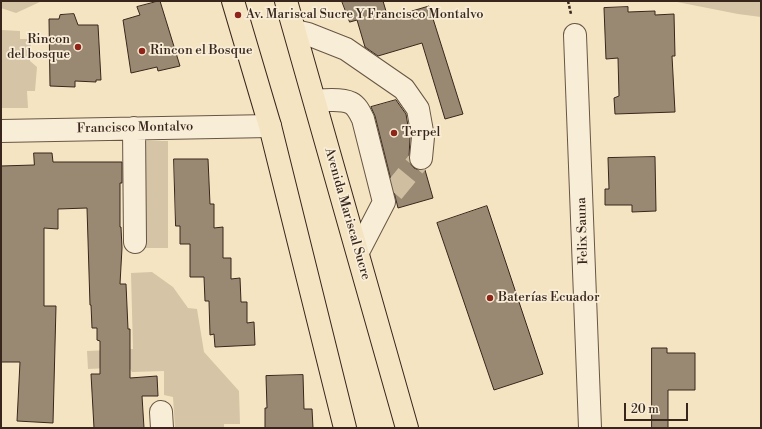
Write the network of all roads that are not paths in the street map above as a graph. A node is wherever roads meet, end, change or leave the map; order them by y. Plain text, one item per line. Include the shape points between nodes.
1 (233, 1) edge
2 (286, 1) edge
3 (295, 31) junction
4 (576, 35) dead end
5 (315, 101) junction
6 (270, 126) junction
7 (134, 128) junction
8 (1, 131) edge
9 (421, 158) tunnel mouth
10 (135, 242) dead end
11 (358, 252) junction
12 (345, 428) edge
13 (407, 428) edge
14 (590, 428) edge

1 - 6 main road
2 - 3 main road, Avenida Mariscal Sucre
3 - 5 main road, Avenida Mariscal Sucre
3 - 9 street via 346,49 404,89 418,109 423,137
4 - 14 street, Felix Sauna
5 - 11 main road, Avenida Mariscal Sucre
5 - 11 street via 326,99 351,103 358,110 389,197
6 - 7 street, Francisco Montalvo
6 - 12 main road
7 - 8 street, Francisco Montalvo
7 - 10 street
11 - 13 main road, Avenida Mariscal Sucre

